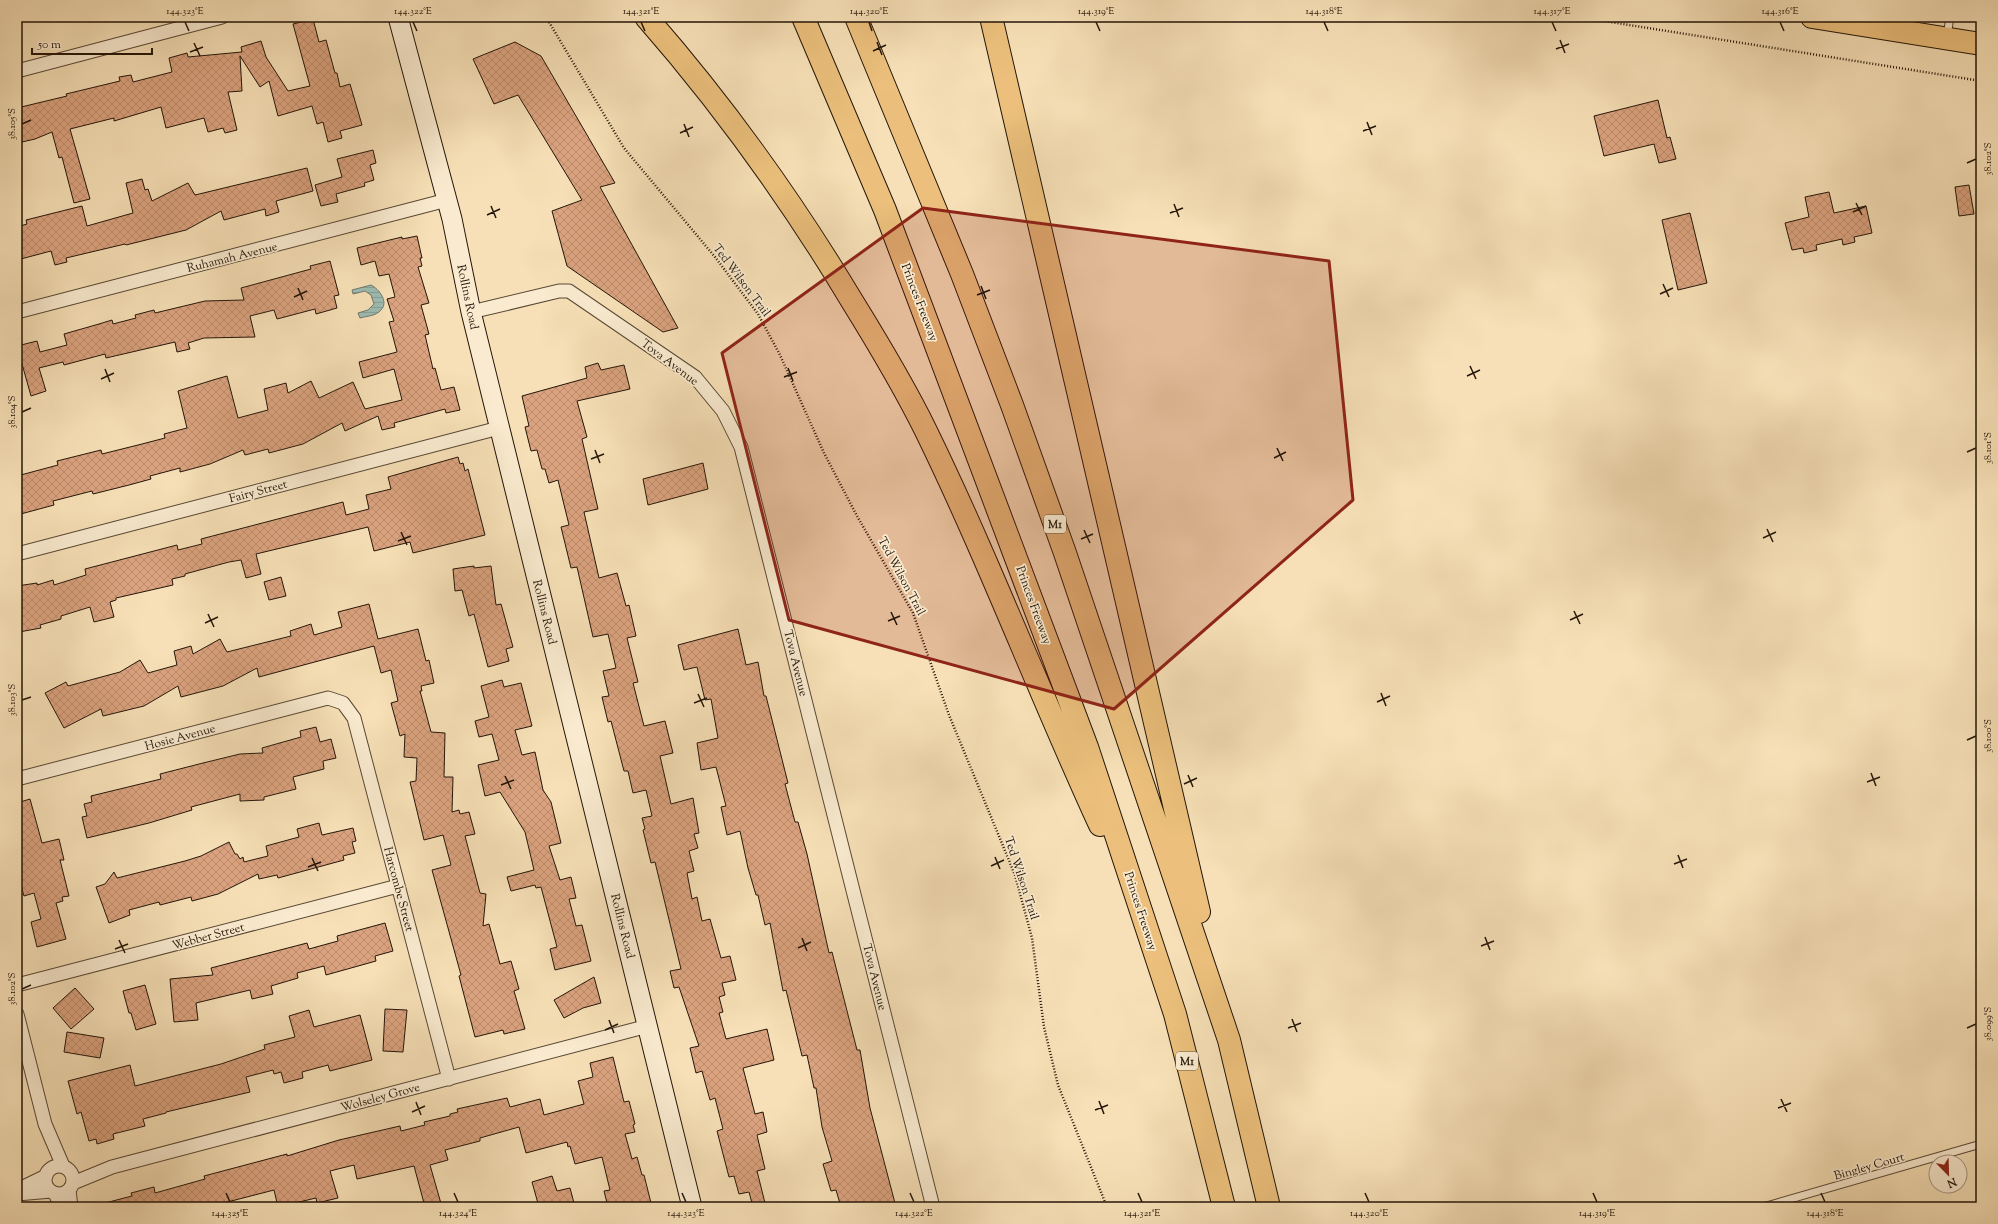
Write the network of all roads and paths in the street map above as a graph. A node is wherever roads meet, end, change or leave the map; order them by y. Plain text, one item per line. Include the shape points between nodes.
1 (222, 17) edge
2 (398, 17) edge
3 (546, 17) edge
4 (803, 17) edge
5 (856, 17) edge
6 (990, 17) edge
7 (1579, 17) edge
8 (1812, 17) edge
9 (1950, 17) edge
10 (650, 21) edge
11 (1947, 39) junction
12 (1981, 44) edge
13 (17, 71) edge
14 (1981, 81) edge
15 (447, 200) junction
16 (17, 312) edge
17 (471, 312) junction
18 (499, 428) junction
19 (17, 554) edge
20 (343, 703) joint
21 (17, 779) edge
22 (398, 886) junction
23 (1143, 917) junction
24 (17, 985) edge
25 (17, 1014) edge
26 (648, 1026) junction
27 (1228, 1040) junction
28 (449, 1079) junction
29 (1981, 1144) edge
30 (112, 1167) junction
31 (57, 1170) junction
32 (71, 1187) junction
33 (17, 1190) edge
34 (53, 1192) junction
35 (17, 1194) edge
36 (61, 1207) edge
37 (71, 1207) edge
38 (692, 1207) edge
39 (933, 1207) edge
40 (1108, 1207) edge
41 (1224, 1207) edge
42 (1269, 1207) edge
43 (1763, 1207) edge

1 - 13 street
2 - 15 street, Rollins Road
3 - 40 path, Ted Wilson Trail via 624,148 715,257 758,314 824,453 913,613 949,716 1015,875 1032,938 1044,1027 1058,1085
4 - 23 highway, Princes Freeway / M1 via 885,210 1018,561 1087,747
5 - 27 highway, M1 via 962,274 1066,552
6 - 27 highway
7 - 14 path
8 - 11 highway
9 - 11 lane
10 - 23 highway via 778,185 818,244 890,362 957,498 1070,760
11 - 12 highway
15 - 16 street, Ruhamah Avenue
15 - 17 street, Rollins Road
17 - 18 street, Rollins Road
17 - 39 street, Tova Avenue via 559,290 569,291 695,377 723,411 741,447
18 - 19 street, Fairy Street
18 - 26 street, Rollins Road
20 - 21 street, Hosie Avenue via 328,698
20 - 22 street, Harcombe Street via 354,718
22 - 24 street, Webber Street
22 - 28 street, Harcombe Street
23 - 41 highway, Princes Freeway / M1 via 1175,1014
25 - 31 street
26 - 28 street, Wolseley Grove
26 - 38 street, Rollins Road
27 - 42 highway, M1
28 - 30 street, Wolseley Grove
29 - 43 lane, Bingley Court
30 - 31 street, Wolseley Grove
30 - 32 street, Wolseley Grove
31 - 32 street via 73,1176
31 - 33 street, Wolseley Grove
31 - 34 street via 46,1184
32 - 34 street via 63,1193
32 - 37 street
34 - 35 street
34 - 36 street

